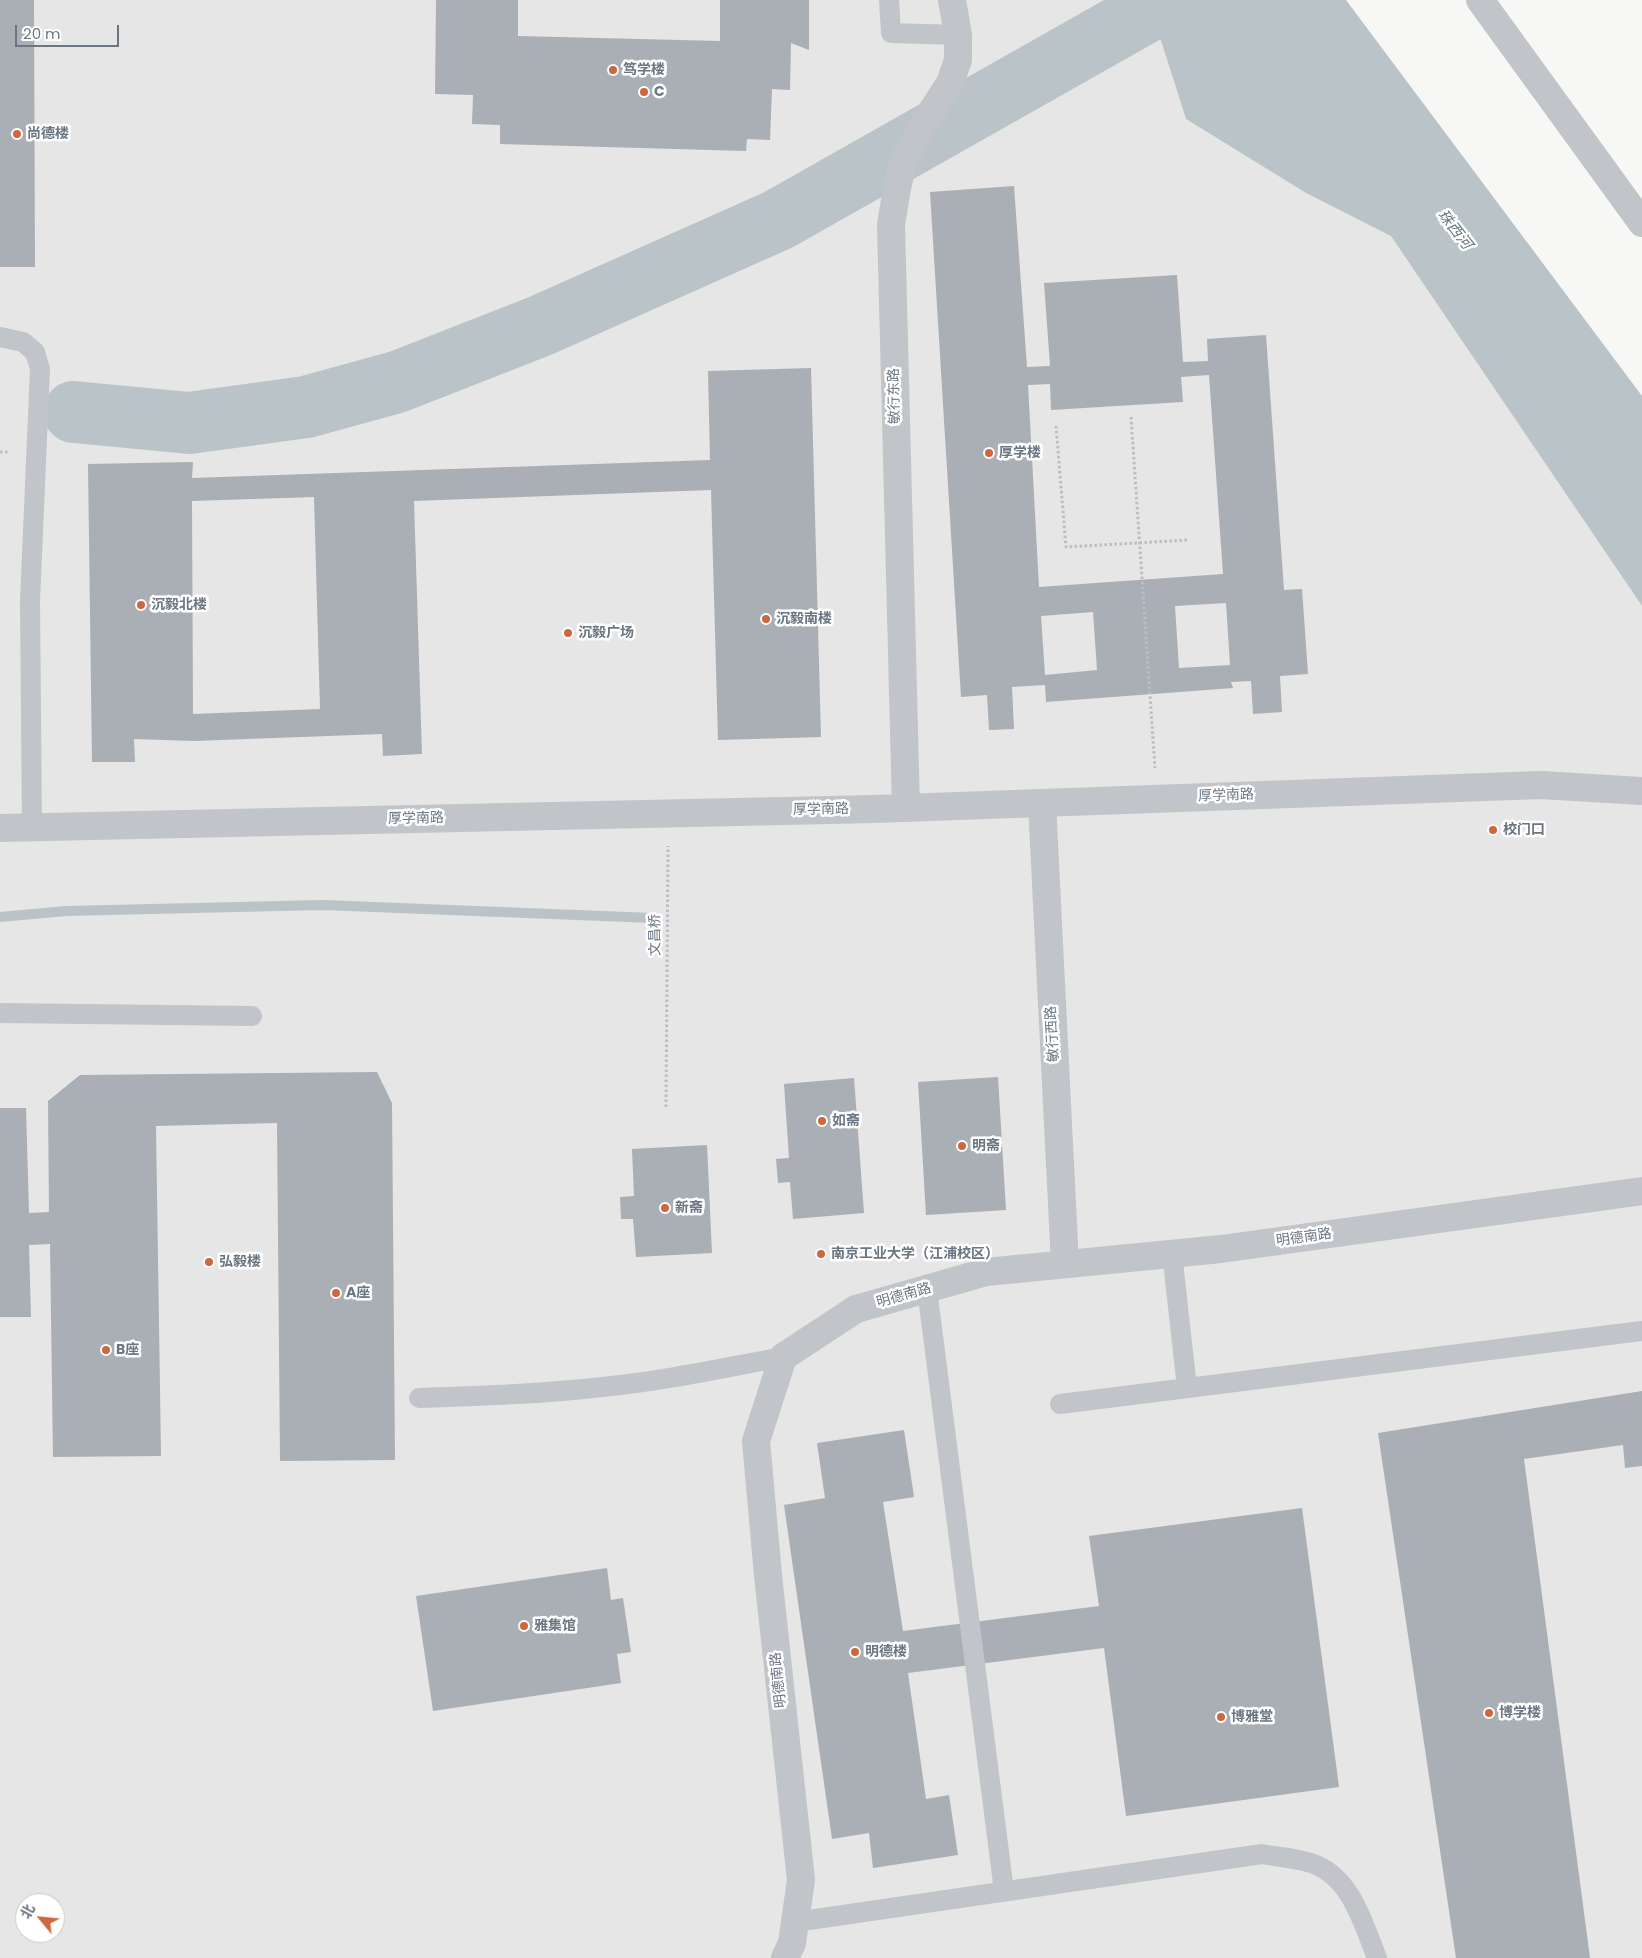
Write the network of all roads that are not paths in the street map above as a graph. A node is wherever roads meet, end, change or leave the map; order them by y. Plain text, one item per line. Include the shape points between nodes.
1 (889, 0) edge
2 (952, 0) edge
3 (1480, 0) edge
4 (958, 35) junction
5 (1642, 223) edge
6 (0, 337) edge
7 (1642, 791) edge
8 (1042, 803) junction
9 (906, 808) junction
10 (0, 828) edge
11 (32, 828) junction
12 (0, 1013) edge
13 (252, 1016) dead end
14 (1642, 1191) edge
15 (1172, 1253) junction
16 (1065, 1264) junction
17 (927, 1289) junction
18 (1642, 1331) edge
19 (783, 1357) junction
20 (1187, 1388) junction
21 (419, 1398) dead end
22 (1060, 1404) dead end
23 (1004, 1891) junction
24 (795, 1922) junction
25 (785, 1958) edge
26 (1377, 1958) edge

1 - 4 lane via 891,33
2 - 4 street, 敏行东路
3 - 5 street
4 - 9 street, 敏行东路 via 958,60 950,83 918,131 903,162 891,225
6 - 11 lane via 23,342 36,352 40,369 30,601
7 - 8 street, 厚学南路 via 1541,785
8 - 9 street, 厚学南路
8 - 16 street, 敏行西路
9 - 11 street, 厚学南路
10 - 11 street, 厚学南路
12 - 13 lane
14 - 15 street, 明德南路
15 - 16 street, 明德南路
15 - 20 lane
16 - 17 street, 明德南路 via 986,1272
17 - 19 street, 明德南路 via 856,1309
17 - 23 lane
18 - 20 lane
19 - 21 lane via 604,1387
19 - 24 street, 明德南路 via 756,1441 801,1880
20 - 22 lane
23 - 24 lane
23 - 26 lane via 1262,1854 1290,1858 1312,1863 1337,1877 1355,1904
24 - 25 street, 明德南路 via 792,1943

